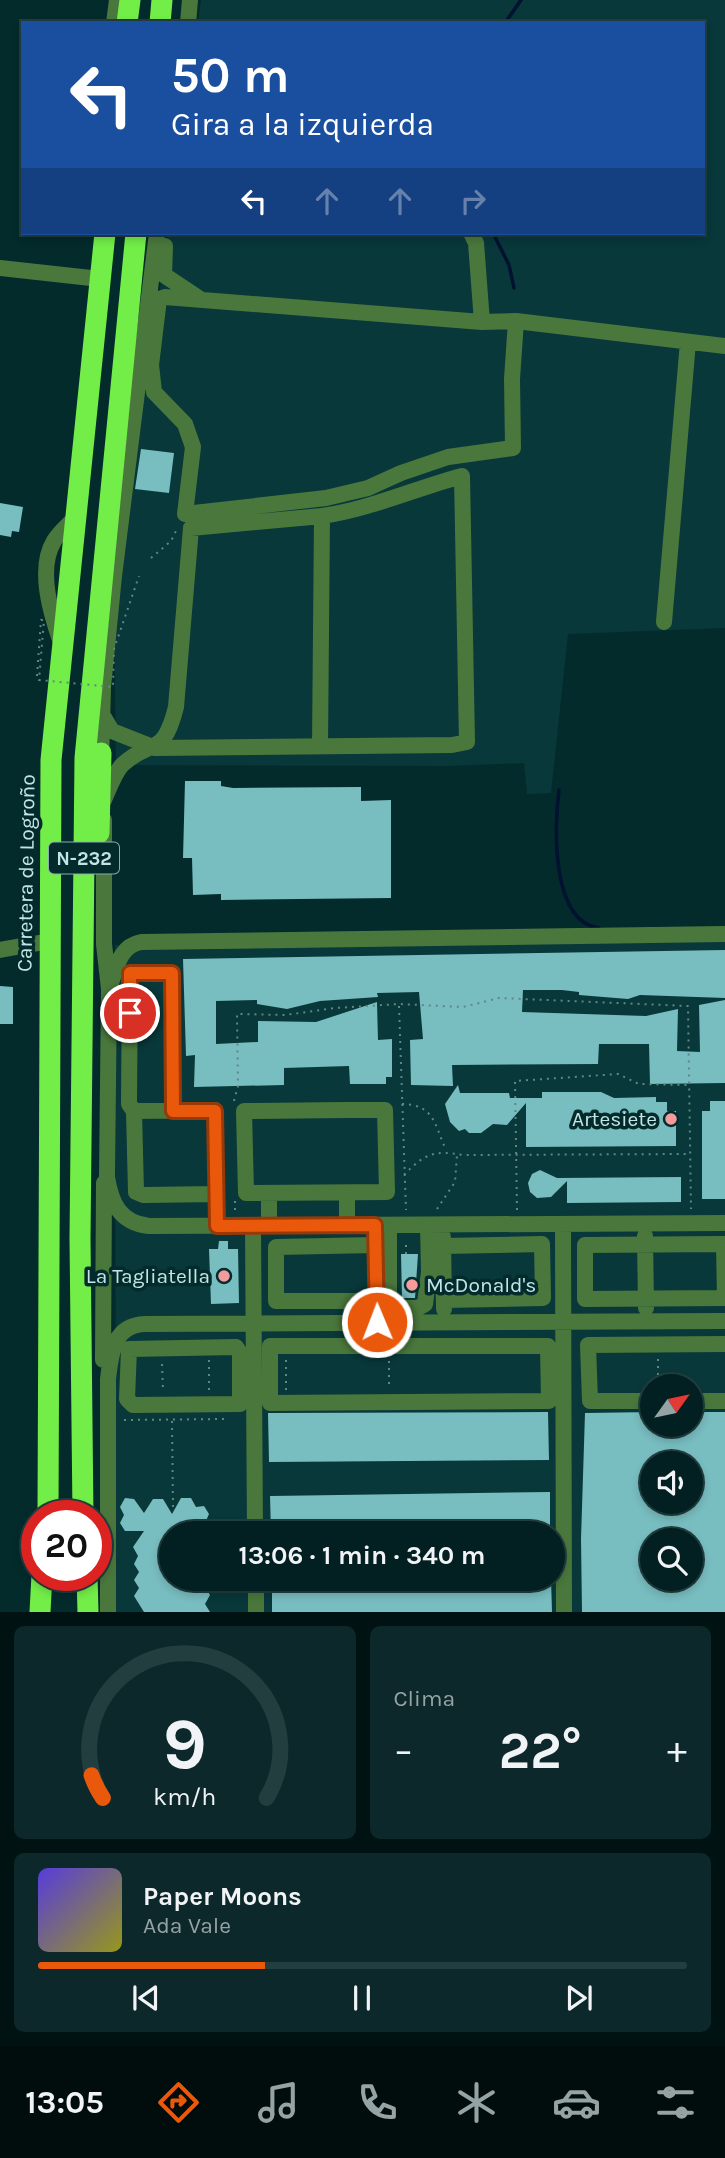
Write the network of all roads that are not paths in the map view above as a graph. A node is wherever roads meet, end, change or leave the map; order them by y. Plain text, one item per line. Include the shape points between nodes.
1 (117, 0) edge
2 (130, 0) edge
3 (162, 0) edge
4 (190, 0) edge
5 (114, 21) edge
6 (127, 21) edge
7 (160, 21) edge
8 (188, 21) edge
9 (105, 235) edge
10 (136, 235) edge
11 (157, 235) edge
12 (166, 235) edge
13 (472, 235) edge
14 (0, 268) edge
15 (100, 279) junction
16 (202, 300) junction
17 (153, 301) junction
18 (516, 321) junction
19 (482, 322) junction
20 (688, 342) junction
21 (725, 346) edge
22 (321, 516) junction
23 (664, 622) dead end
24 (102, 714) junction
25 (320, 746) junction
26 (160, 748) junction
27 (101, 753) junction
28 (161, 765) dead end
29 (104, 800) junction
30 (725, 934) edge
31 (50, 941) junction
32 (0, 950) edge
33 (109, 989) junction
34 (82, 1089) junction
35 (134, 1111) junction
36 (173, 1111) junction
37 (107, 1177) junction
38 (269, 1193) junction
39 (347, 1193) junction
40 (217, 1194) junction
41 (725, 1223) edge
42 (563, 1224) junction
43 (645, 1224) junction
44 (347, 1225) junction
45 (382, 1225) junction
46 (435, 1225) junction
47 (217, 1226) junction
48 (261, 1226) junction
49 (376, 1245) junction
50 (645, 1245) junction
51 (443, 1246) junction
52 (646, 1298) junction
53 (444, 1300) junction
54 (377, 1301) junction
55 (563, 1321) junction
56 (646, 1321) junction
57 (694, 1321) junction
58 (725, 1321) edge
59 (314, 1322) junction
60 (377, 1322) junction
61 (422, 1322) junction
62 (444, 1322) junction
63 (499, 1322) junction
64 (253, 1323) junction
65 (694, 1344) junction
66 (725, 1344) edge
67 (427, 1345) junction
68 (499, 1345) junction
69 (315, 1346) junction
70 (247, 1375) junction
71 (108, 1379) junction
72 (640, 1401) edge
73 (704, 1401) edge
74 (725, 1401) edge
75 (250, 1407) junction
76 (48, 1500) edge
77 (83, 1500) edge
78 (255, 1521) edge
79 (41, 1591) edge
80 (48, 1591) edge
81 (85, 1591) edge
82 (256, 1591) edge
83 (40, 1612) edge
84 (48, 1612) edge
85 (85, 1612) edge
86 (108, 1612) edge
87 (256, 1612) edge
88 (565, 1612) edge

1 - 5 street
2 - 6 highway
3 - 7 highway
4 - 8 street
9 - 15 highway, Carretera de Logroño / N-232
10 - 34 highway, N-232 via 85,758
11 - 17 street
12 - 16 street via 164,275
13 - 19 street
14 - 15 street
15 - 31 highway, Carretera de Logroño / N-232 via 51,760
16 - 17 street
16 - 19 street
17 - 18 street via 154,392 185,424 193,447 185,514 326,498 368,488 448,457 513,448
17 - 24 street via 114,576
18 - 19 street
18 - 20 street
20 - 21 street
20 - 23 street
22 - 25 street
22 - 25 street via 362,510 406,491 462,476 467,742
22 - 26 street via 191,528 176,707
24 - 26 street via 112,731
24 - 27 street
25 - 26 street
26 - 28 street
26 - 29 street via 122,765
27 - 29 street
27 - 34 highway via 96,997 91,1060
29 - 33 street via 104,944
30 - 33 street via 141,942 121,955
31 - 32 street
31 - 76 highway, Carretera de Logroño / N-232
33 - 37 street
34 - 77 highway, N-232
35 - 36 street
35 - 36 street via 129,1104 130,973 172,973
35 - 40 street via 136,1192
36 - 40 street via 215,1111
37 - 47 street via 114,1205 133,1223
37 - 71 street via 102,1195 103,1357
38 - 39 street
38 - 39 street via 246,1193 244,1111 385,1110 387,1192
38 - 48 street
39 - 44 street
40 - 47 street
41 - 43 street
42 - 43 street
42 - 46 street
42 - 55 street
43 - 50 street
44 - 45 street
44 - 48 street
45 - 46 street
45 - 46 street via 390,1299 397,1308 418,1308 426,1301
45 - 49 street
46 - 51 street
47 - 48 street
48 - 64 street
49 - 54 street
49 - 54 street via 276,1247 276,1301
50 - 52 street
50 - 52 street via 585,1245 585,1299
50 - 52 street via 724,1244 725,1298
51 - 53 street
51 - 53 street via 542,1244 543,1286 543,1298
52 - 56 street
53 - 62 street
54 - 60 street
55 - 56 street
55 - 63 street
55 - 88 street
56 - 57 street
57 - 58 street
57 - 65 street
59 - 60 street
59 - 64 street
59 - 69 street
60 - 61 street
61 - 62 street
61 - 67 street
62 - 63 street
63 - 68 street
64 - 70 street
64 - 71 street via 130,1327 113,1345
65 - 66 street
65 - 72 street via 588,1345 590,1402
67 - 68 street
67 - 69 street
68 - 75 street via 548,1346 549,1401
69 - 75 street via 270,1346
70 - 75 street
70 - 75 street via 239,1349 129,1349 127,1399 132,1405 163,1412
71 - 86 street
73 - 74 street
75 - 78 street
79 - 83 highway
80 - 84 highway
81 - 85 highway
82 - 87 street

